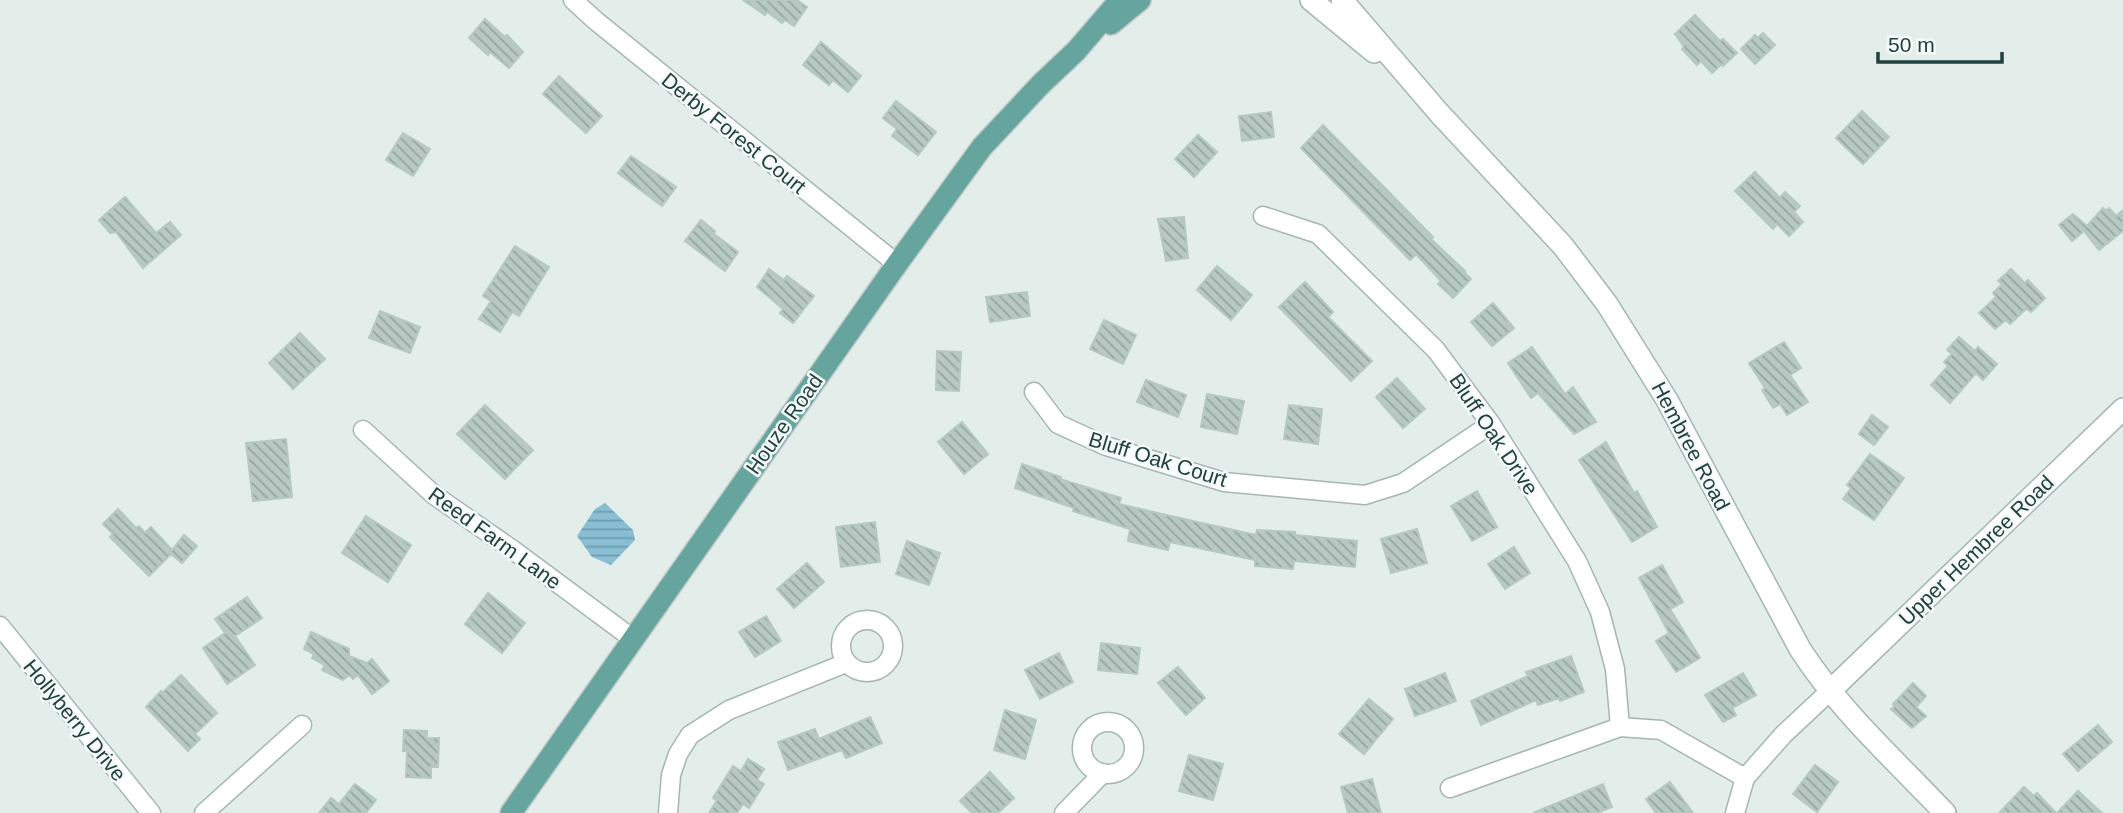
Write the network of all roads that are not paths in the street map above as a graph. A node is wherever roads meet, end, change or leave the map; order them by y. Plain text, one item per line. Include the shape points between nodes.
1 (573, 0) edge
2 (1120, 0) edge
3 (1140, 0) edge
4 (1311, 0) edge
5 (1342, 0) edge
6 (1076, 51) junction
7 (1420, 91) junction
8 (1263, 216) dead end
9 (897, 264) junction
10 (1034, 392) dead end
11 (2123, 409) edge
12 (1491, 424) junction
13 (363, 430) dead end
14 (0, 626) edge
15 (633, 639) junction
16 (846, 663) dead end
17 (1830, 691) junction
18 (302, 725) dead end
19 (1620, 727) junction
20 (1103, 773) dead end
21 (1745, 778) junction
22 (1450, 788) dead end
23 (151, 813) edge
24 (204, 813) edge
25 (511, 813) edge
26 (668, 813) edge
27 (1064, 813) edge
28 (1735, 813) edge
29 (1945, 813) edge

1 - 9 street, Derby Forest Court
2 - 6 main road, Houze Road
3 - 6 main road, Houze Road
4 - 7 street, Hembree Road
5 - 7 street, Hembree Road
6 - 9 main road, Houze Road via 982,147
7 - 17 street, Hembree Road via 1563,246 1607,304 1667,400 1800,649
8 - 12 street, Bluff Oak Drive via 1318,234 1436,351
9 - 15 main road, Houze Road
10 - 12 street, Bluff Oak Court via 1058,425 1106,446 1224,482 1365,495 1403,483
11 - 17 street, Upper Hembree Road
12 - 19 street, Bluff Oak Drive via 1577,561 1600,612 1615,669
13 - 15 street, Reed Farm Lane via 434,495
14 - 23 street, Hollyberry Drive
15 - 25 main road, Houze Road
16 - 26 street via 730,710 690,736 671,775
17 - 21 street
17 - 29 street, Hembree Road
18 - 24 street
19 - 21 street via 1661,730
19 - 22 street
20 - 27 street
21 - 28 street

